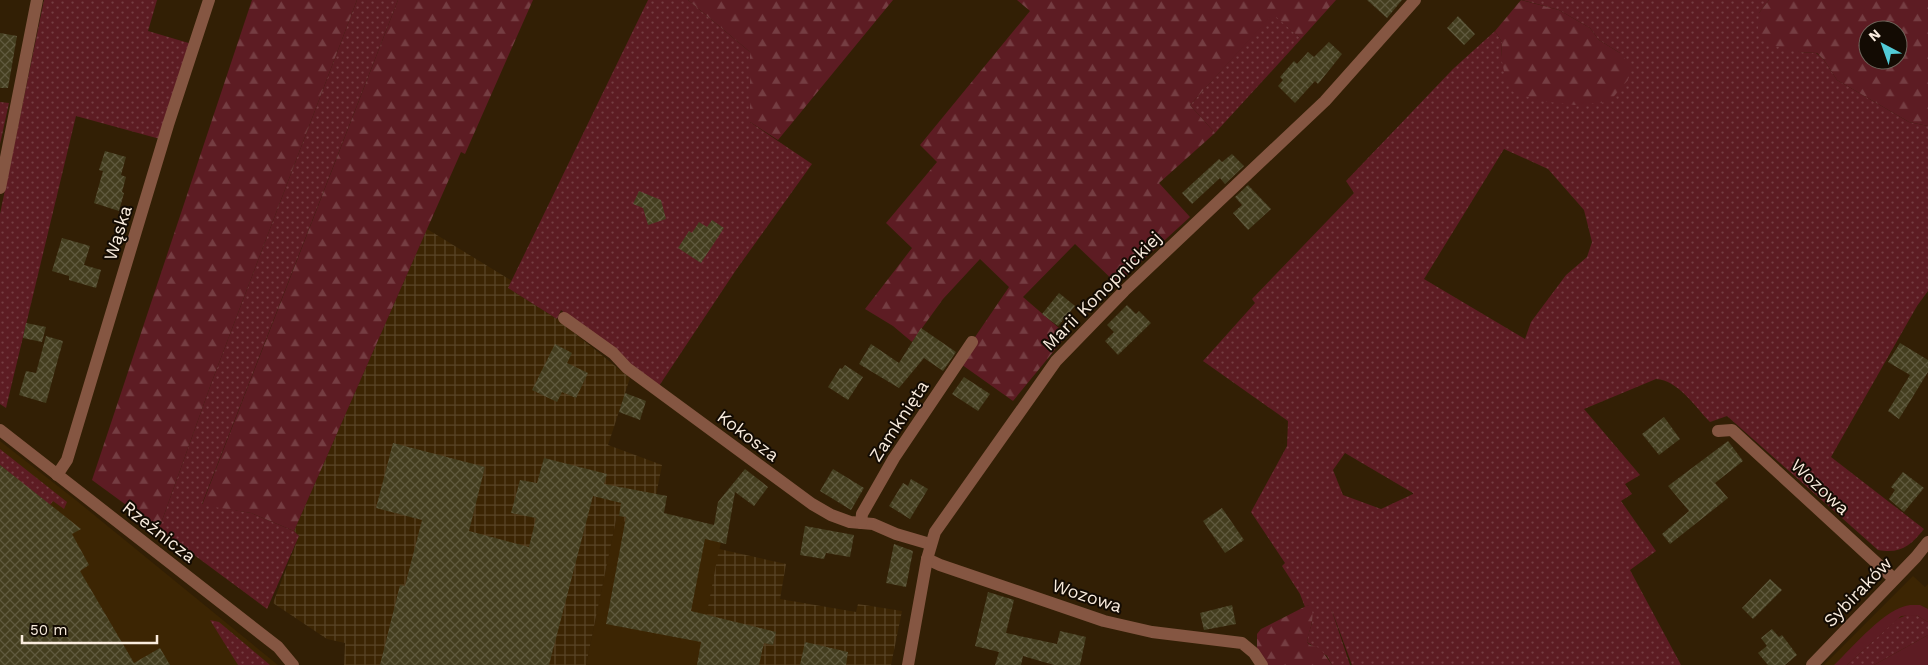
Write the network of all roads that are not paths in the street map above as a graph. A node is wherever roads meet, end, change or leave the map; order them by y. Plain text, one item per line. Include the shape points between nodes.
1 (37, 0) edge
2 (209, 0) edge
3 (1415, 0) edge
4 (0, 188) edge
5 (564, 318) dead end
6 (972, 342) dead end
7 (0, 430) edge
8 (1718, 431) dead end
9 (57, 475) junction
10 (861, 522) junction
11 (1928, 542) edge
12 (930, 544) junction
13 (927, 559) junction
14 (1894, 579) junction
15 (293, 665) edge
16 (908, 665) edge
17 (1262, 665) edge
18 (1812, 665) edge

1 - 4 street
2 - 9 street, Wąska via 67,460
3 - 12 street, Marii Konopnickiej via 1325,100 1124,291 1056,361 935,532
5 - 10 street, Kokosza via 805,500 831,515
6 - 10 street, Zamknięta via 894,458 862,514
7 - 9 street, Rzeźnicza
8 - 14 street, Wozowa via 1732,430
9 - 15 street, Rzeźnicza via 278,647
10 - 12 street, Kokosza
11 - 14 street, Sybiraków
12 - 13 street, Marii Konopnickiej
13 - 16 street, Marii Konopnickiej
13 - 17 street, Wozowa via 1104,621 1152,632 1242,643
14 - 18 street, Sybiraków

